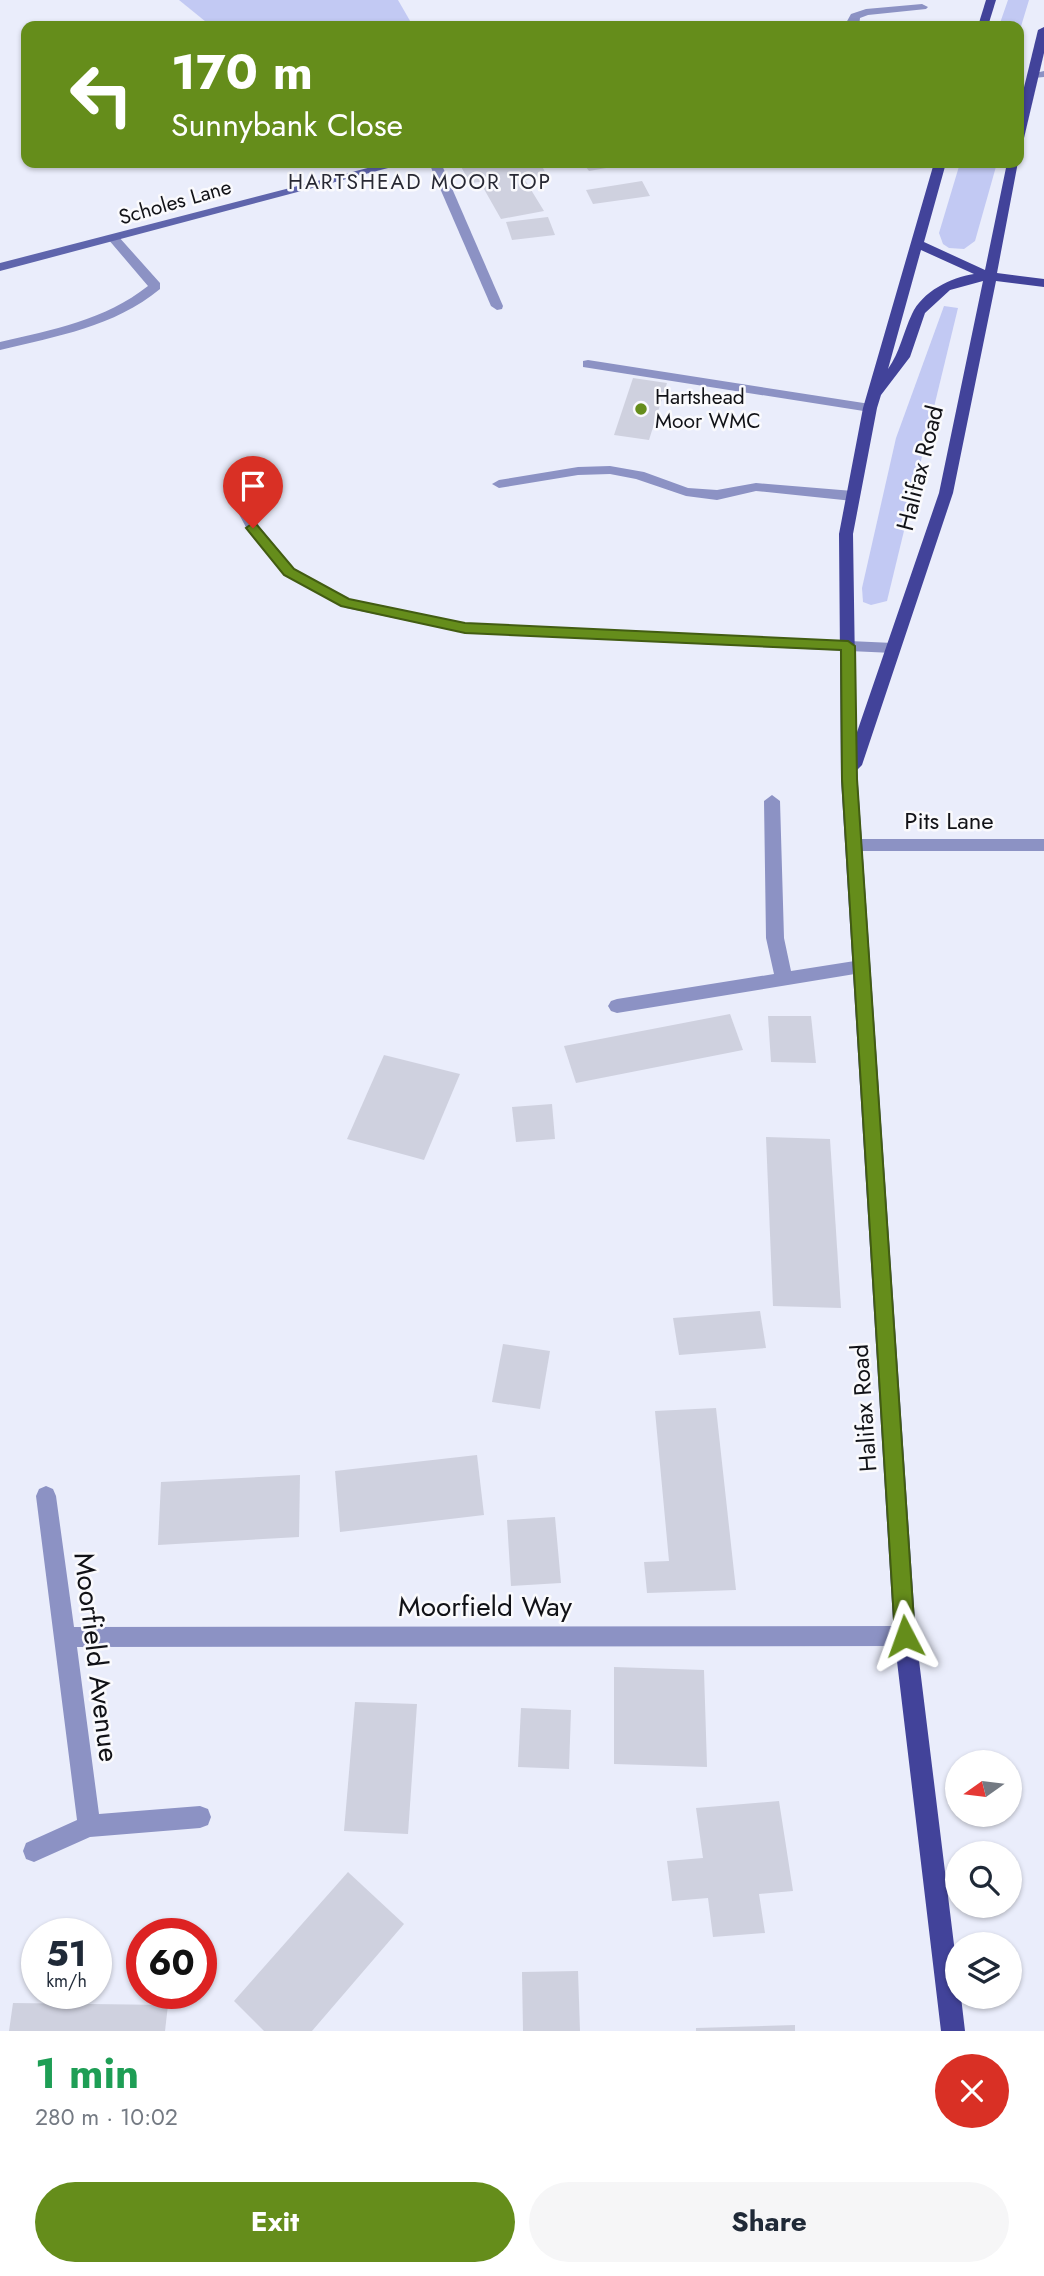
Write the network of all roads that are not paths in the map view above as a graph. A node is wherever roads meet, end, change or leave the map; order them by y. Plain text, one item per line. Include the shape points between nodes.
1 (991, 0) edge
2 (922, 7) dead end
3 (853, 21) edge
4 (985, 21) edge
5 (1044, 30) edge
6 (1038, 75) edge
7 (1024, 102) edge
8 (379, 168) edge
9 (437, 168) edge
10 (939, 168) edge
11 (1012, 168) edge
12 (114, 239) junction
13 (917, 243) junction
14 (0, 267) edge
15 (990, 276) junction
16 (1044, 283) edge
17 (497, 306) dead end
18 (0, 346) edge
19 (588, 364) dead end
20 (871, 404) junction
21 (258, 477) dead end
22 (499, 484) dead end
23 (853, 496) junction
24 (848, 646) junction
25 (893, 649) junction
26 (849, 779) junction
27 (772, 802) dead end
28 (854, 845) junction
29 (1044, 845) edge
30 (861, 967) junction
31 (784, 979) junction
32 (617, 1006) dead end
33 (46, 1496) dead end
34 (905, 1636) junction
35 (66, 1637) junction
36 (201, 1817) dead end
37 (89, 1826) junction
38 (34, 1851) dead end
39 (953, 2031) edge

1 - 4 main road
2 - 3 street via 866,12
5 - 6 main road
6 - 7 main road
8 - 12 main road, Scholes Lane
9 - 17 street
10 - 13 main road, Halifax Road
11 - 15 main road, Halifax Road
12 - 14 main road, Scholes Lane
12 - 18 street via 155,286 143,298 72,327
13 - 15 main road
13 - 20 main road, Halifax Road
15 - 16 main road
15 - 20 main road via 946,287 919,312 903,357
15 - 25 main road, Halifax Road via 946,493
19 - 20 street
20 - 23 main road, Halifax Road
21 - 24 street via 231,486 253,528 289,572 346,603 465,628
22 - 23 street via 610,470 687,492 717,495 756,487
23 - 24 main road, Halifax Road via 846,534
24 - 25 street
24 - 26 main road, Halifax Road
25 - 26 main road, Halifax Road
26 - 28 main road, Halifax Road
27 - 31 street via 775,938
28 - 29 street, Pits Lane
28 - 30 main road, Halifax Road
30 - 31 street
30 - 34 main road, Halifax Road
31 - 32 street
33 - 35 street, Moorfield Avenue
34 - 35 street, Moorfield Way
34 - 39 main road, Halifax Road
35 - 37 street, Moorfield Avenue
36 - 37 street
37 - 38 street

